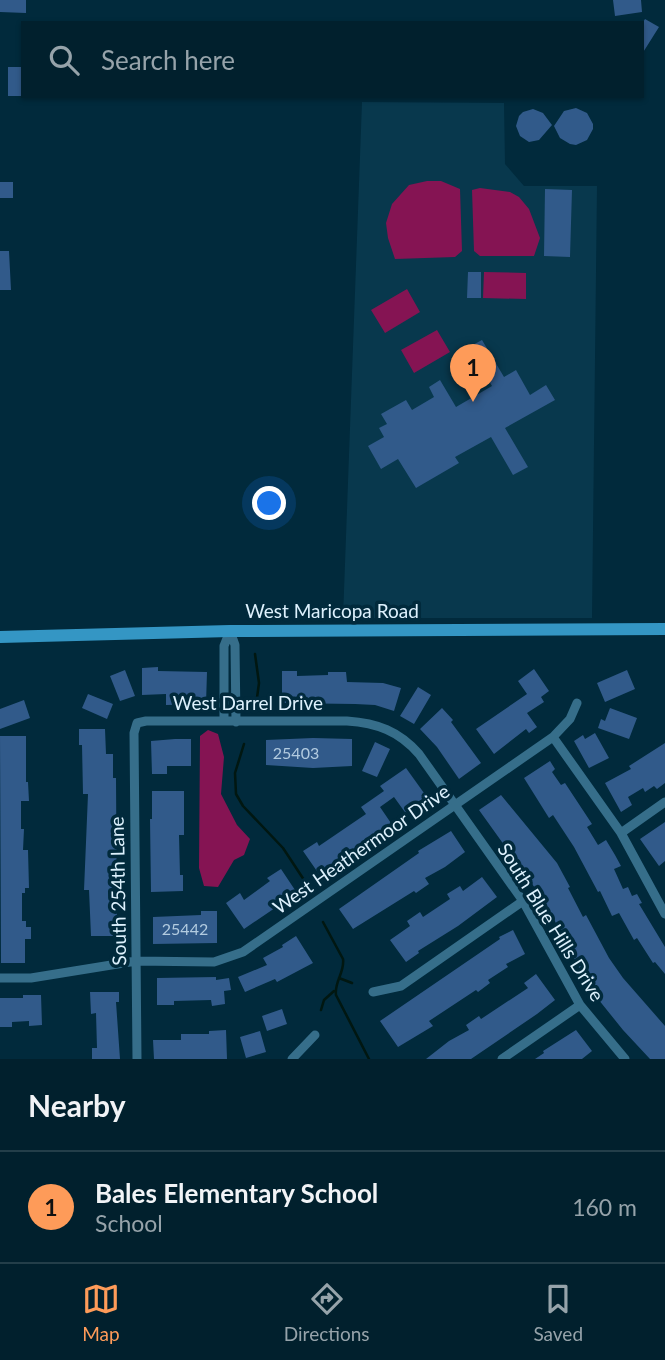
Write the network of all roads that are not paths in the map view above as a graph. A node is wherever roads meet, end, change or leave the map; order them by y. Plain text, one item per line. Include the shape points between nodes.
1 (665, 629) edge
2 (230, 631) junction
3 (0, 637) edge
4 (577, 703) dead end
5 (224, 722) junction
6 (236, 722) junction
7 (360, 722) joint
8 (136, 723) joint
9 (553, 737) junction
10 (665, 802) edge
11 (454, 804) junction
12 (621, 833) junction
13 (523, 901) junction
14 (665, 914) edge
15 (136, 961) junction
16 (0, 978) edge
17 (373, 992) dead end
18 (580, 1005) junction
19 (315, 1035) dead end
20 (137, 1059) edge
21 (292, 1059) edge
22 (502, 1059) edge
23 (625, 1059) edge

1 - 2 street, West Maricopa Road
2 - 3 street, West Maricopa Road
2 - 5 street via 224,646
2 - 6 street via 235,645
4 - 9 street, West Heathermoor Drive via 570,719
5 - 6 street, West Darrel Drive
5 - 8 street, West Darrel Drive
6 - 7 street, West Darrel Drive
7 - 11 street, South Blue Hills Drive via 402,737
8 - 15 street, South 254th Lane
9 - 11 street, West Heathermoor Drive
9 - 12 street
10 - 12 street
11 - 13 street, South Blue Hills Drive
11 - 15 street, West Heathermoor Drive via 243,952 214,962
12 - 14 street
13 - 17 street via 401,986
13 - 18 street, South Blue Hills Drive
15 - 16 street, West Heathermoor Drive via 31,978
15 - 20 street, South 254th Lane
18 - 22 street
18 - 23 street, South Blue Hills Drive
19 - 21 street

